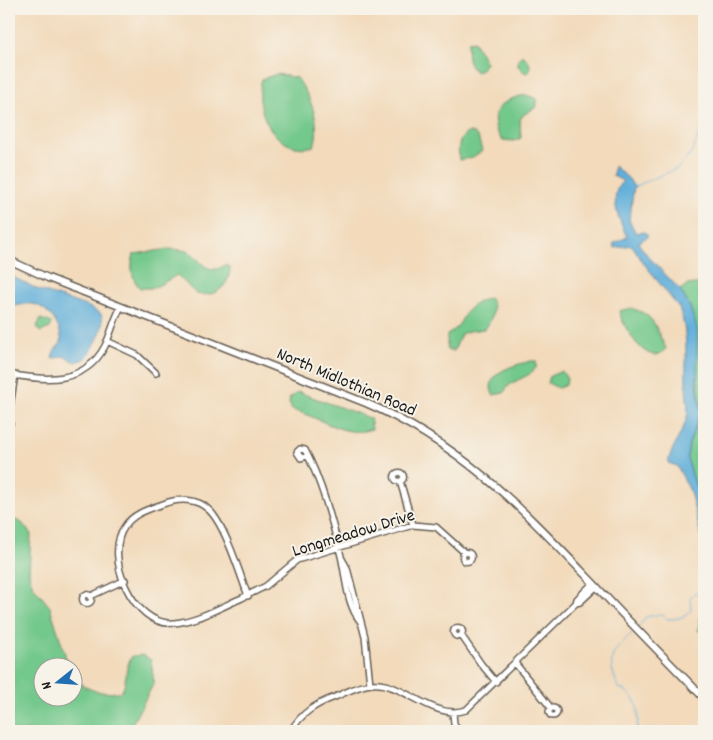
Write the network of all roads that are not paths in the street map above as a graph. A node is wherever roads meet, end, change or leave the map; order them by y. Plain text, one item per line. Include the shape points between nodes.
1 (9, 260) edge
2 (121, 307) junction
3 (107, 341) junction
4 (156, 373) dead end
5 (12, 375) edge
6 (9, 412) edge
7 (308, 456) dead end
8 (400, 482) dead end
9 (413, 525) junction
10 (338, 547) junction
11 (465, 553) dead end
12 (125, 580) junction
13 (594, 585) junction
14 (91, 596) dead end
15 (248, 596) junction
16 (461, 635) dead end
17 (515, 663) junction
18 (496, 682) junction
19 (370, 684) junction
20 (704, 698) edge
21 (551, 708) dead end
22 (453, 712) junction
23 (291, 731) edge
24 (459, 731) edge

1 - 2 main road, North Midlothian Road
2 - 3 street
2 - 13 main road, North Midlothian Road via 338,391 417,428 476,467 519,506
3 - 4 street via 137,355
3 - 5 street via 93,362 73,375 45,380
5 - 6 street
7 - 10 street
8 - 9 street
9 - 10 street, Longmeadow Drive
9 - 11 street, Longmeadow Drive via 436,526
10 - 15 street, Longmeadow Drive via 292,562 266,586
10 - 19 street via 343,575 365,637
12 - 14 street
12 - 15 street via 140,610 151,619 168,623 183,621
12 - 15 street via 116,553 125,525 145,511 170,501 187,500 205,506 216,518
13 - 17 street
13 - 20 main road, North Midlothian Road
16 - 18 street
17 - 18 street
17 - 21 street
18 - 22 street via 470,707
19 - 22 street via 386,686 442,711
19 - 23 street via 312,707
22 - 24 street via 454,724

